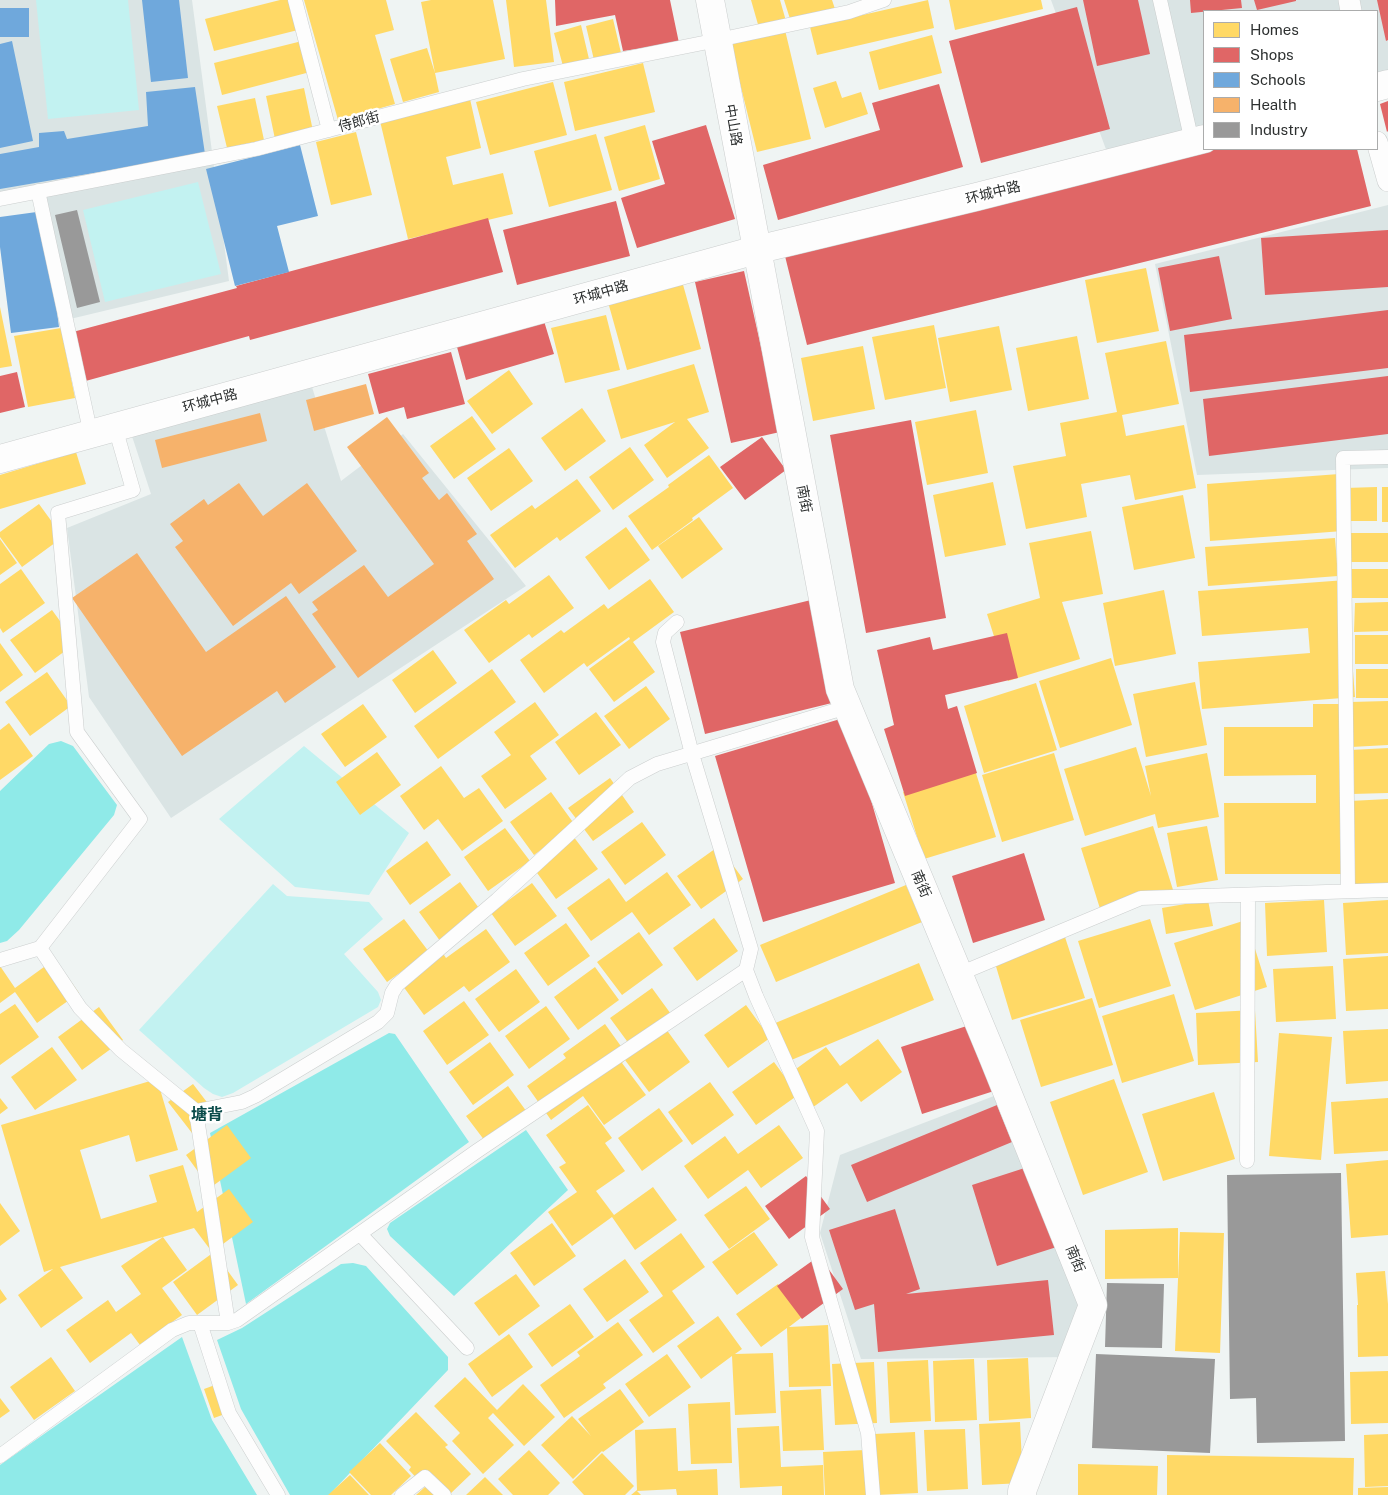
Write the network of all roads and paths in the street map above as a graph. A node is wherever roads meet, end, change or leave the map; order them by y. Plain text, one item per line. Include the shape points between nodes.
1 (296, 0) edge
2 (710, 0) edge
3 (884, 0) edge
4 (1160, 0) edge
5 (718, 40) junction
6 (329, 130) junction
7 (1198, 140) edge
8 (1378, 146) edge
9 (1388, 181) edge
10 (38, 191) junction
11 (0, 198) edge
12 (756, 250) junction
13 (103, 431) junction
14 (1388, 457) edge
15 (0, 460) edge
16 (677, 622) dead end
17 (847, 707) junction
18 (692, 754) junction
19 (1388, 890) edge
20 (1348, 891) junction
21 (1248, 895) junction
22 (40, 948) junction
23 (0, 960) edge
24 (746, 970) junction
25 (958, 974) junction
26 (196, 1111) junction
27 (1247, 1161) dead end
28 (360, 1234) junction
29 (200, 1323) junction
30 (228, 1323) junction
31 (467, 1348) dead end
32 (0, 1456) edge
33 (278, 1495) edge
34 (402, 1495) edge
35 (444, 1495) edge
36 (874, 1495) edge
37 (1022, 1495) edge

1 - 6 lane
2 - 5 street, 中山路
3 - 5 lane, 侍郎街 via 849,12
4 - 7 lane
5 - 6 lane, 侍郎街 via 523,79
5 - 12 street, 中山路
6 - 10 lane, 侍郎街 via 256,149
7 - 12 street, 环城中路
8 - 9 street
10 - 11 lane, 侍郎街
10 - 13 lane
12 - 13 street, 环城中路
12 - 17 street, 南街 via 840,688
13 - 15 street, 环城中路
13 - 22 lane via 133,490 58,513 77,732 140,819
14 - 20 lane via 1343,458
16 - 18 lane via 665,633 663,642
17 - 18 lane
17 - 25 street, 南街
18 - 24 lane via 751,949
18 - 26 lane via 657,764 630,778 398,985 392,993 387,1013 378,1022 255,1096 242,1102
19 - 20 lane
20 - 21 lane
21 - 25 lane via 1140,898
21 - 27 lane
22 - 23 lane
22 - 26 lane via 80,1008 121,1050
24 - 28 lane
24 - 36 lane via 817,1131 812,1237 868,1433
25 - 37 street, 南街 via 1093,1305
26 - 30 lane
28 - 30 lane via 237,1320
28 - 31 lane
29 - 30 lane
29 - 32 lane via 189,1323 172,1330
29 - 33 lane via 229,1413
34 - 35 lane via 425,1477

